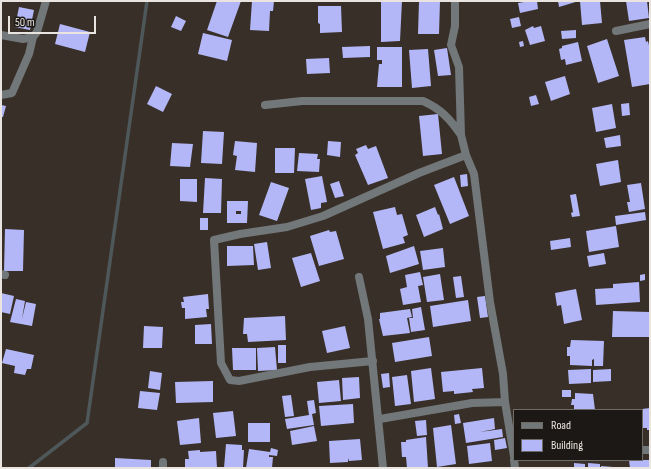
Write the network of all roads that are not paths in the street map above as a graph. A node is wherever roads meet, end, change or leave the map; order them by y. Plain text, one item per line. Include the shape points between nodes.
1 (46, 1) edge
2 (455, 1) edge
3 (650, 24) edge
4 (616, 31) dead end
5 (1, 35) edge
6 (33, 37) junction
7 (1, 96) edge
8 (265, 106) dead end
9 (462, 134) junction
10 (466, 155) junction
11 (359, 277) dead end
12 (373, 361) junction
13 (505, 402) junction
14 (380, 419) junction
15 (513, 437) edge
16 (383, 468) edge

1 - 6 street via 38,32
2 - 9 street via 451,45 459,67
3 - 4 street
5 - 6 street via 23,39
6 - 7 street via 29,54 12,93
8 - 9 street via 302,101 423,101 436,106 447,115
9 - 10 street
10 - 12 street via 323,216 287,228 214,240 221,363 230,380 238,381 310,367
10 - 13 street via 474,174
11 - 12 street
12 - 14 street
13 - 14 street via 472,403
13 - 15 street
14 - 16 street

